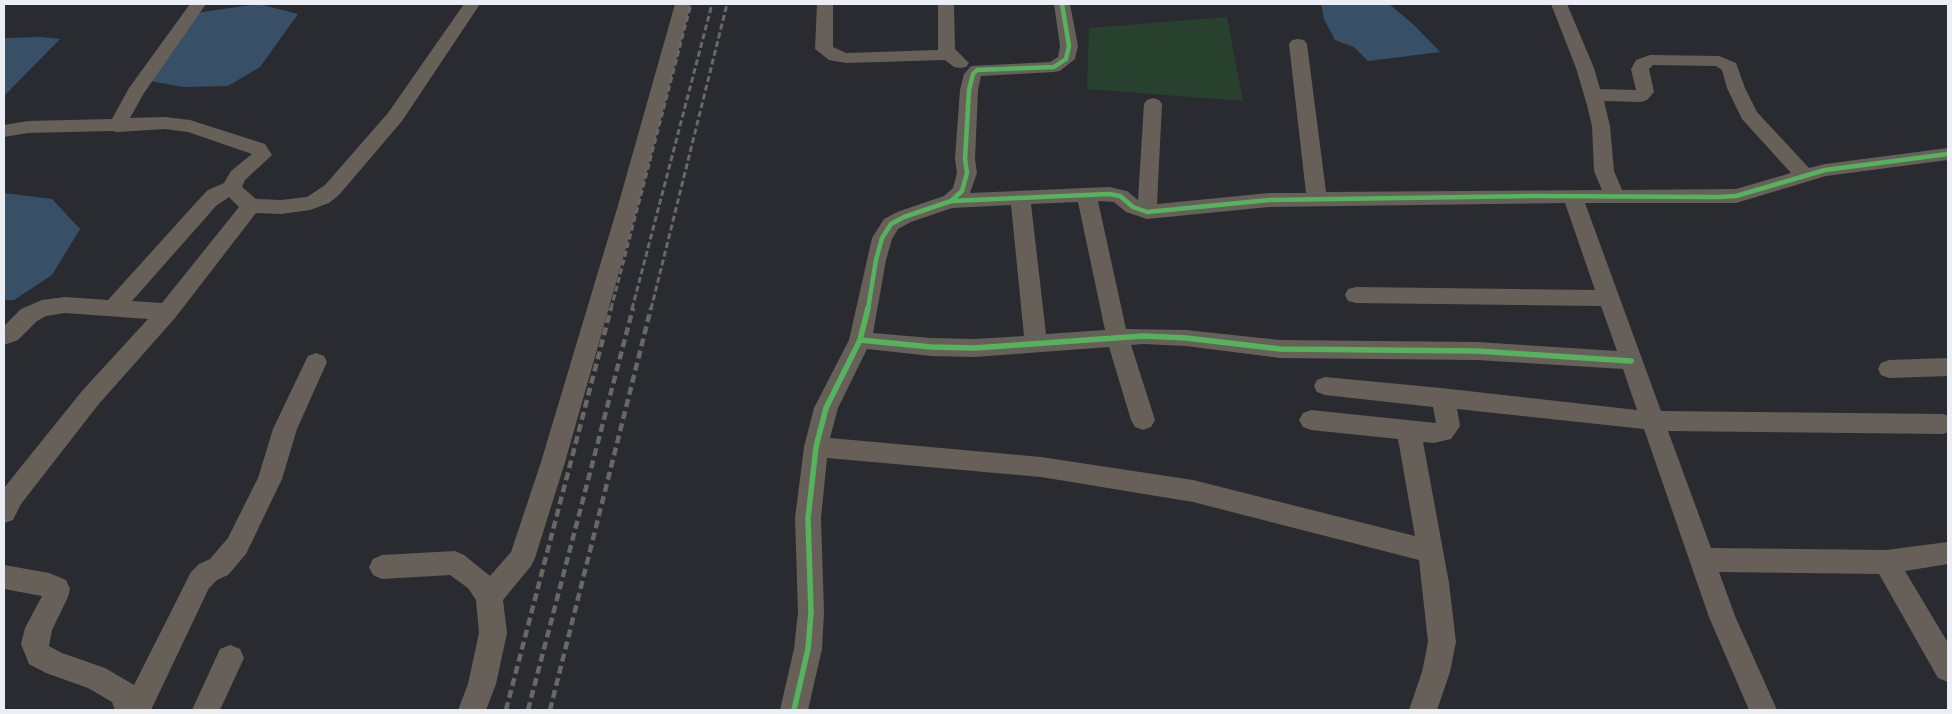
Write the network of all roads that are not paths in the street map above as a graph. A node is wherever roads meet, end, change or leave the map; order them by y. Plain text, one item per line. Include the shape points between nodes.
1 (198, 4) edge
2 (472, 4) edge
3 (683, 4) edge
4 (825, 4) edge
5 (946, 4) edge
6 (1062, 4) edge
7 (1559, 4) edge
8 (1298, 44) dead end
9 (948, 55) junction
10 (977, 70) junction
11 (1593, 95) junction
12 (1153, 104) dead end
13 (116, 126) junction
14 (4, 131) edge
15 (1948, 154) edge
16 (1805, 176) junction
17 (232, 188) junction
18 (1086, 194) junction
19 (1573, 196) junction
20 (1020, 197) junction
21 (1615, 197) junction
22 (1317, 199) junction
23 (951, 201) junction
24 (250, 206) junction
25 (1146, 212) junction
26 (1356, 295) dead end
27 (1609, 298) junction
28 (113, 309) junction
29 (167, 312) junction
30 (4, 337) edge
31 (1117, 337) junction
32 (860, 340) junction
33 (1036, 344) junction
34 (1631, 361) junction
35 (316, 362) dead end
36 (1948, 367) edge
37 (1889, 369) dead end
38 (1325, 386) dead end
39 (1441, 397) junction
40 (1143, 420) dead end
41 (1311, 420) dead end
42 (1654, 421) junction
43 (1943, 424) dead end
44 (1409, 431) junction
45 (816, 448) junction
46 (13, 482) edge
47 (4, 512) edge
48 (1431, 552) junction
49 (1948, 553) edge
50 (1702, 560) junction
51 (1886, 562) junction
52 (382, 568) dead end
53 (4, 577) edge
54 (489, 596) junction
55 (230, 658) dead end
56 (1948, 669) edge
57 (129, 710) edge
58 (136, 710) edge
59 (206, 710) edge
60 (472, 710) edge
61 (794, 710) edge
62 (1423, 710) edge
63 (1763, 710) edge

1 - 13 street via 135,92
2 - 24 street via 395,117 332,190 310,203 281,207
3 - 54 street via 624,219 522,558
4 - 9 street via 824,49 835,56
5 - 9 street via 944,43
6 - 10 street via 1069,54 1062,64 1044,68
7 - 11 street
8 - 22 street
9 - 10 street
10 - 23 street via 969,90 967,173 962,191
11 - 16 street via 1641,96 1645,92 1640,69 1650,60 1719,61 1730,67 1749,115
11 - 21 street via 1601,126 1604,171
12 - 25 street
13 - 14 street via 28,127
13 - 17 street via 165,123 190,126 258,148 262,155 238,176
15 - 16 street via 1825,170
16 - 21 street via 1736,196
17 - 24 street
17 - 28 street via 209,201
18 - 20 street
18 - 25 street via 1120,196 1133,207
18 - 31 street
19 - 21 street
19 - 22 street
19 - 27 street
20 - 23 street
20 - 33 street
22 - 25 street via 1269,200
23 - 32 street via 891,224 882,238 876,260
24 - 29 street
26 - 27 street
27 - 34 street
28 - 29 street
28 - 30 street via 65,305 42,308 28,315
29 - 46 street
31 - 33 street
31 - 34 street via 1186,338 1280,349 1477,351
31 - 40 street
32 - 33 street via 954,348
32 - 45 street via 826,408
34 - 42 street
35 - 58 street via 285,429 270,479 237,546 220,567 200,580
36 - 37 street
38 - 39 street
39 - 42 street
39 - 44 street via 1448,418 1448,426 1443,432
41 - 44 street
42 - 43 street
42 - 50 street
44 - 48 street
45 - 48 street via 1041,467 1184,490
45 - 61 street via 808,518 811,612 808,649
46 - 47 street via 12,496
48 - 62 street via 1442,642
49 - 51 street
50 - 51 street
50 - 63 street via 1722,617
51 - 56 street
52 - 54 street via 455,563 477,580
53 - 57 street via 57,589 39,628 35,644 40,655 95,677 124,693
54 - 60 street via 493,633 482,684
55 - 59 street

